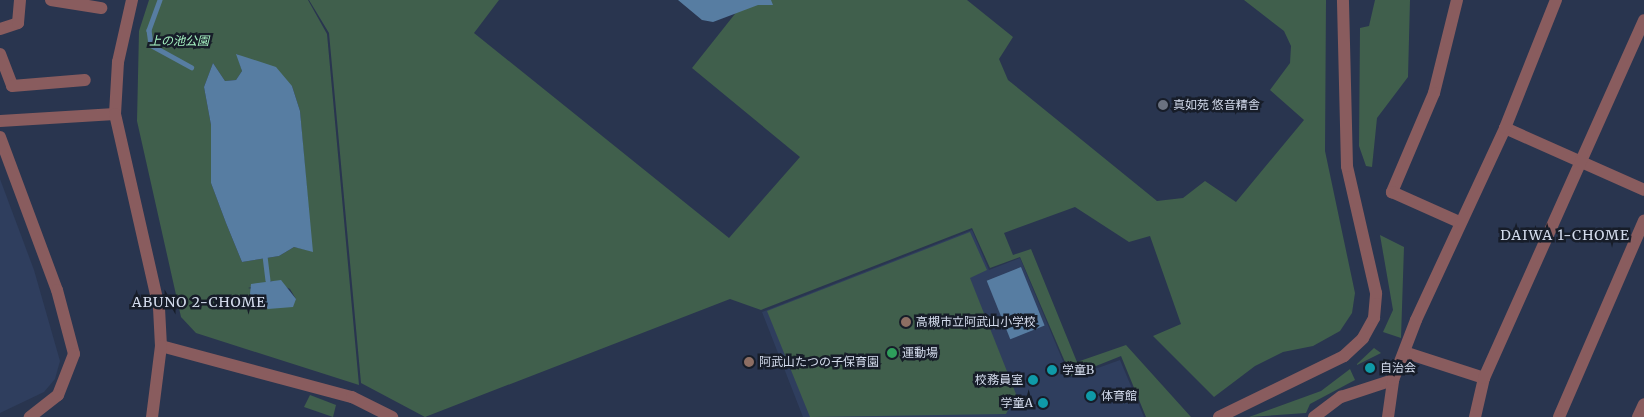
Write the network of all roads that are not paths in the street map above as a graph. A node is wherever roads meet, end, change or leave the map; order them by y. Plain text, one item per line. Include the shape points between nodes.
1 (20, 0) edge
2 (50, 0) edge
3 (132, 0) edge
4 (1344, 0) edge
5 (1457, 0) edge
6 (1556, 0) edge
7 (101, 8) dead end
8 (1644, 20) edge
9 (0, 29) edge
10 (0, 54) edge
11 (85, 80) dead end
12 (116, 114) junction
13 (0, 121) edge
14 (1504, 128) junction
15 (0, 137) edge
16 (1581, 162) junction
17 (1644, 190) edge
18 (1644, 221) edge
19 (1458, 222) junction
20 (161, 346) junction
21 (1407, 353) junction
22 (1484, 378) junction
23 (1393, 380) junction
24 (1644, 404) edge
25 (30, 417) edge
26 (152, 417) edge
27 (392, 417) edge
28 (1219, 417) edge
29 (1314, 417) edge
30 (1388, 417) edge
31 (1475, 417) edge
32 (1558, 417) edge
33 (1638, 417) edge

1 - 9 street via 18,23
2 - 7 street
3 - 12 street via 118,62
4 - 28 street via 1347,166 1376,292 1374,318 1367,333 1344,356
5 - 19 street via 1434,93 1392,192
6 - 14 street
8 - 16 street
10 - 11 street via 12,86
12 - 13 street
12 - 20 street via 153,273
14 - 16 street
14 - 19 street
15 - 25 street via 57,290 74,354 58,395
16 - 17 street
16 - 22 street
18 - 32 street
19 - 21 street
20 - 26 street
20 - 27 street via 352,397
21 - 22 street
21 - 23 street
22 - 31 street
23 - 29 street via 1341,397
23 - 30 street
24 - 33 street

